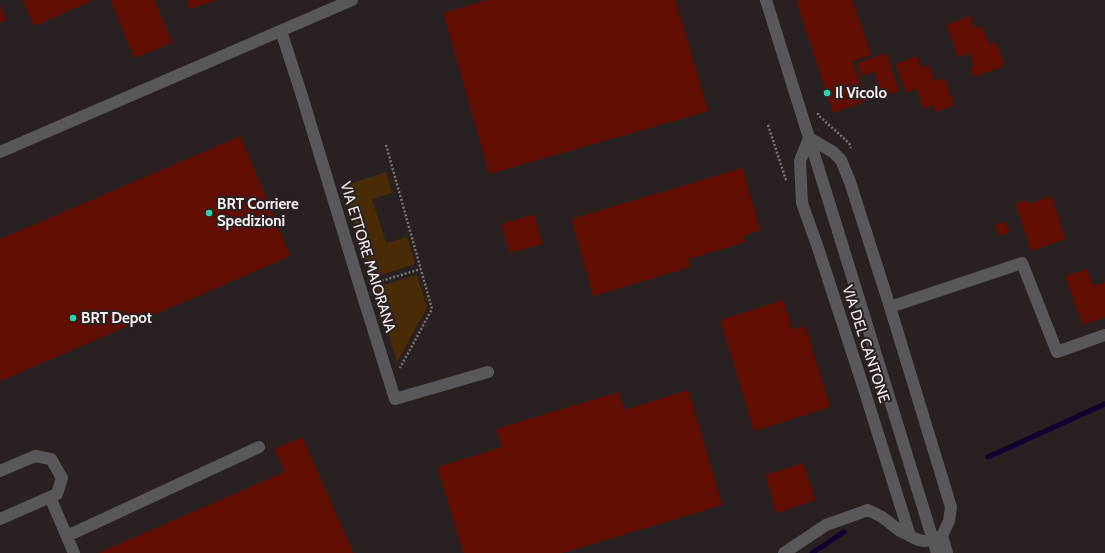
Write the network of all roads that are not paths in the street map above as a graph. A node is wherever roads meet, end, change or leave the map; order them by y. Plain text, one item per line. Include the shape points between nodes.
1 (352, 0) edge
2 (766, 0) edge
3 (281, 31) junction
4 (809, 138) junction
5 (0, 152) edge
6 (890, 306) junction
7 (1105, 335) edge
8 (488, 372) dead end
9 (259, 447) dead end
10 (0, 471) edge
11 (50, 497) junction
12 (0, 519) edge
13 (67, 536) junction
14 (910, 536) junction
15 (942, 536) junction
16 (74, 553) edge
17 (784, 553) edge
18 (937, 553) edge
19 (947, 553) edge

1 - 3 street
2 - 4 street, VIA DEL CANTONE
3 - 5 street
3 - 8 street, VIA ETTORE MAIORANA via 395,399
4 - 6 street via 833,152 841,160
4 - 14 street, VIA DEL CANTONE via 800,161 802,203
4 - 18 street, VIA DEL CANTONE, bridge
6 - 7 street via 1022,263 1057,352
6 - 15 street via 951,507 950,521
9 - 13 street
10 - 11 street via 36,456 51,459 62,478 57,494
11 - 12 street
11 - 13 street
13 - 16 street
14 - 15 street via 926,542
14 - 17 street via 868,510 826,525
15 - 19 street

